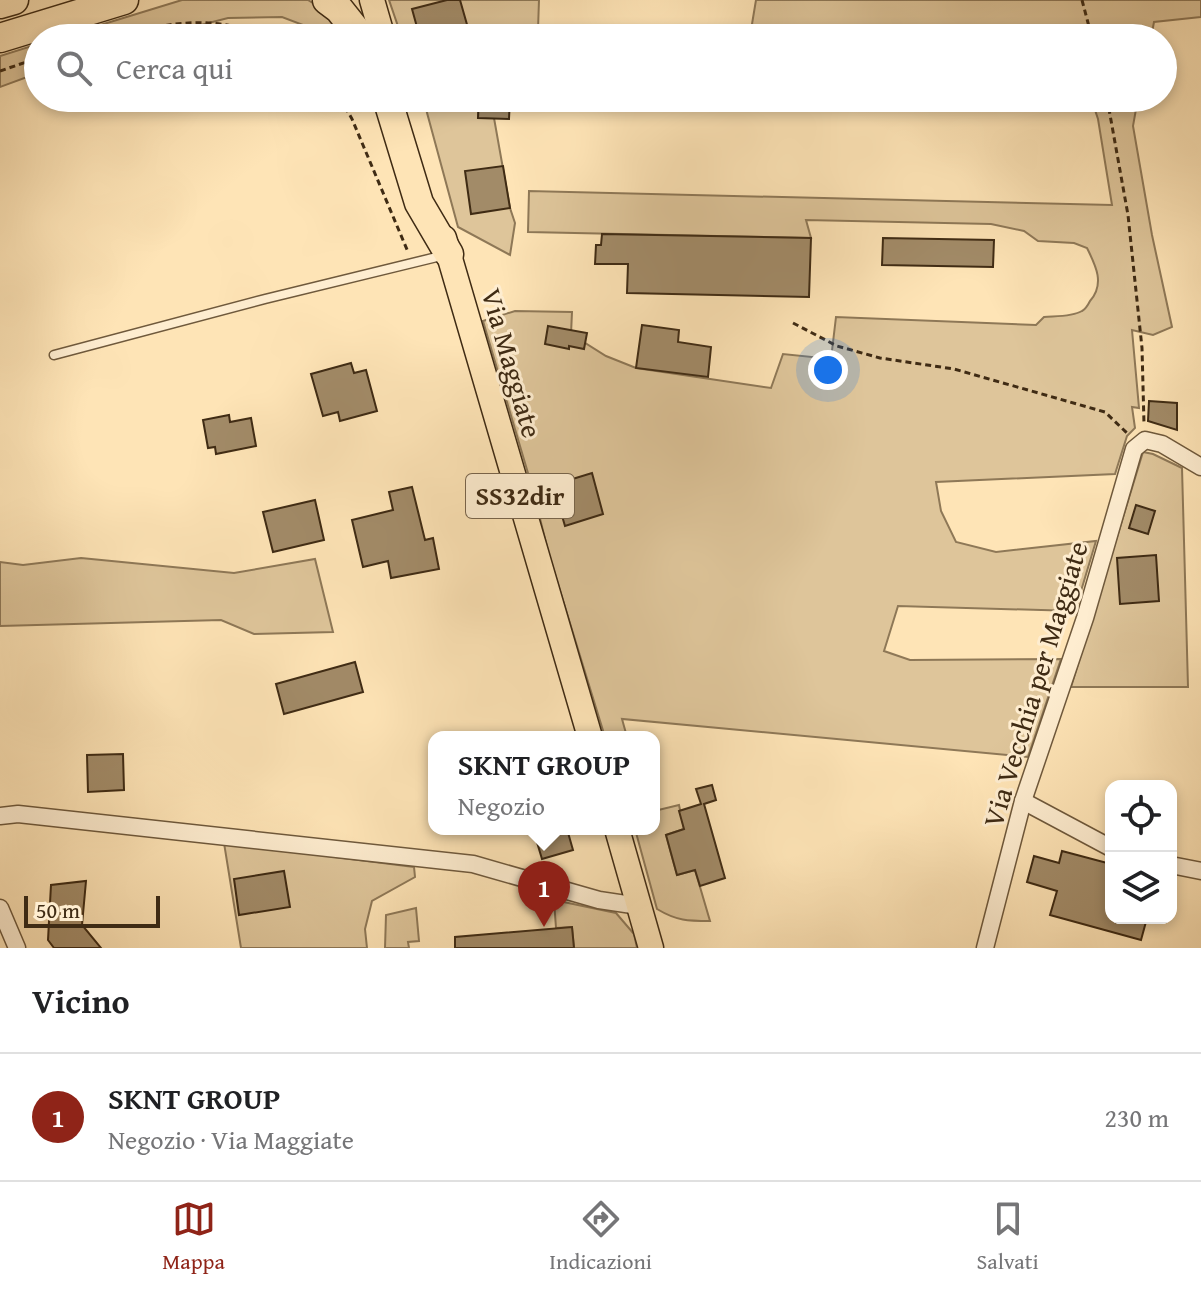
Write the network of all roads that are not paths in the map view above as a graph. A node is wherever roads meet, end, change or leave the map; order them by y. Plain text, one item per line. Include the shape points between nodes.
1 (14, 0) edge
2 (124, 0) edge
3 (327, 0) edge
4 (0, 4) edge
5 (46, 24) edge
6 (372, 24) edge
7 (24, 31) edge
8 (0, 38) edge
9 (391, 112) edge
10 (405, 112) edge
11 (449, 254) junction
12 (54, 355) dead end
13 (1201, 467) edge
14 (588, 731) edge
15 (1023, 801) junction
16 (0, 816) edge
17 (619, 835) edge
18 (1105, 845) edge
19 (1177, 866) edge
20 (1201, 871) edge
21 (639, 906) junction
22 (0, 908) edge
23 (17, 948) edge
24 (651, 948) edge
25 (985, 948) edge

1 - 4 highway
2 - 5 highway
3 - 6 highway
7 - 8 highway
9 - 11 highway via 419,203
10 - 11 main road, Via Maggiate / SS32dir
11 - 12 lane
11 - 14 main road, Via Maggiate / SS32dir
13 - 15 street, Via Vecchia per Maggiate via 1162,444 1142,442 1134,449 1085,618
15 - 18 street
15 - 25 street, Via Vecchia per Maggiate
16 - 21 street via 473,864
17 - 21 main road
19 - 20 street
21 - 24 main road
22 - 23 street

